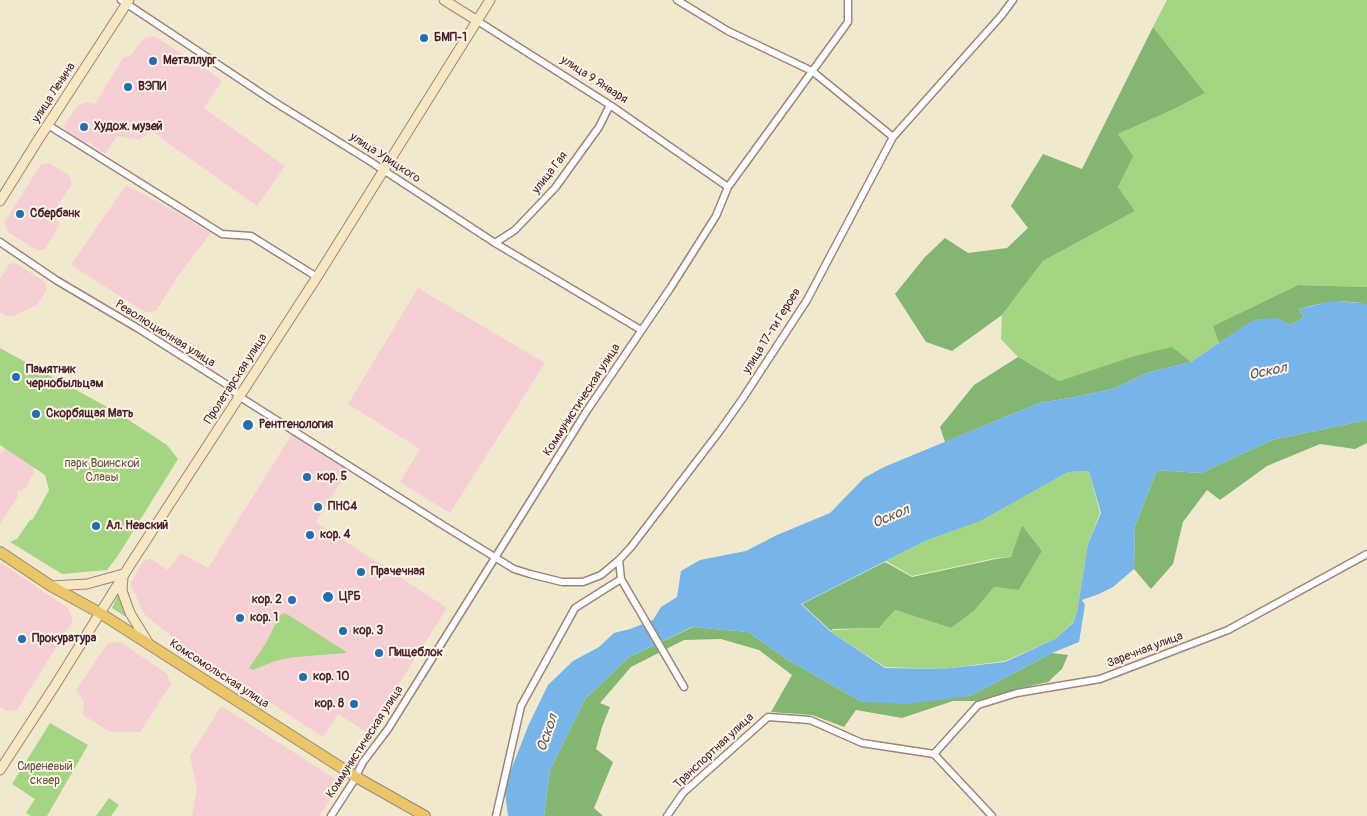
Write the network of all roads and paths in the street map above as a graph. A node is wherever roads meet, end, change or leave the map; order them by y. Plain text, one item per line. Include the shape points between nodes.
1 (444, 0) edge
2 (490, 0) edge
3 (677, 0) edge
4 (848, 0) edge
5 (1013, 0) edge
6 (126, 1) edge
7 (476, 20) junction
8 (812, 71) junction
9 (610, 105) junction
10 (48, 125) junction
11 (894, 137) junction
12 (384, 170) junction
13 (728, 187) junction
14 (0, 201) edge
15 (0, 242) edge
16 (495, 243) junction
17 (317, 277) junction
18 (641, 330) junction
19 (240, 397) junction
20 (0, 552) edge
21 (1367, 554) edge
22 (496, 557) junction
23 (619, 560) junction
24 (124, 574) junction
25 (621, 579) junction
26 (51, 586) junction
27 (100, 613) junction
28 (149, 644) junction
29 (684, 687) dead end
30 (934, 754) junction
31 (0, 770) edge
32 (356, 777) junction
33 (331, 816) edge
34 (425, 816) edge
35 (496, 816) edge
36 (667, 816) edge
37 (992, 816) edge

1 - 7 main road, улица 9 Января
2 - 7 main road, Пролетарская улица
3 - 8 street via 728,31
4 - 8 street, Коммунистическая улица via 848,22
5 - 11 street, улица 17-ти Героев
6 - 10 main road, улица Ленина
6 - 12 street, улица Урицкого via 276,103
7 - 9 street, улица 9 Января
7 - 12 main road, Пролетарская улица
8 - 11 street
8 - 13 street, Коммунистическая улица
9 - 13 street, улица 9 Января
9 - 16 street, улица Гая via 599,127 556,188 515,230
10 - 14 main road, улица Ленина
10 - 17 street via 222,234 250,236
11 - 23 street, улица 17-ти Героев via 796,317 719,432
12 - 16 street, улица Урицкого
12 - 17 main road, Пролетарская улица
13 - 18 street, Коммунистическая улица via 716,216
15 - 19 street, Революционная улица via 226,384
16 - 18 street, улица Урицкого
17 - 19 main road, Пролетарская улица
18 - 22 street, Коммунистическая улица
19 - 22 street, Революционная улица
19 - 24 main road, Пролетарская улица
20 - 26 main road, Комсомольская улица
21 - 30 street, Заречная улица via 1228,630 1100,679 1017,692 978,706
22 - 23 street, улица 17-ти Героев via 514,569 562,582 584,582 601,575
22 - 32 street, Коммунистическая улица
23 - 25 street
24 - 26 main road via 87,584
24 - 27 main road, Пролетарская улица
24 - 28 main road via 122,591
25 - 29 street
25 - 35 street via 575,608 521,706
26 - 27 main road, Комсомольская улица
27 - 28 main road, Комсомольская улица
27 - 31 main road, Пролетарская улица
28 - 32 main road, Комсомольская улица
30 - 36 street, Транспортная улица via 862,743 810,720 768,717 682,793
30 - 37 street
32 - 33 street, Коммунистическая улица
32 - 34 main road, Комсомольская улица

